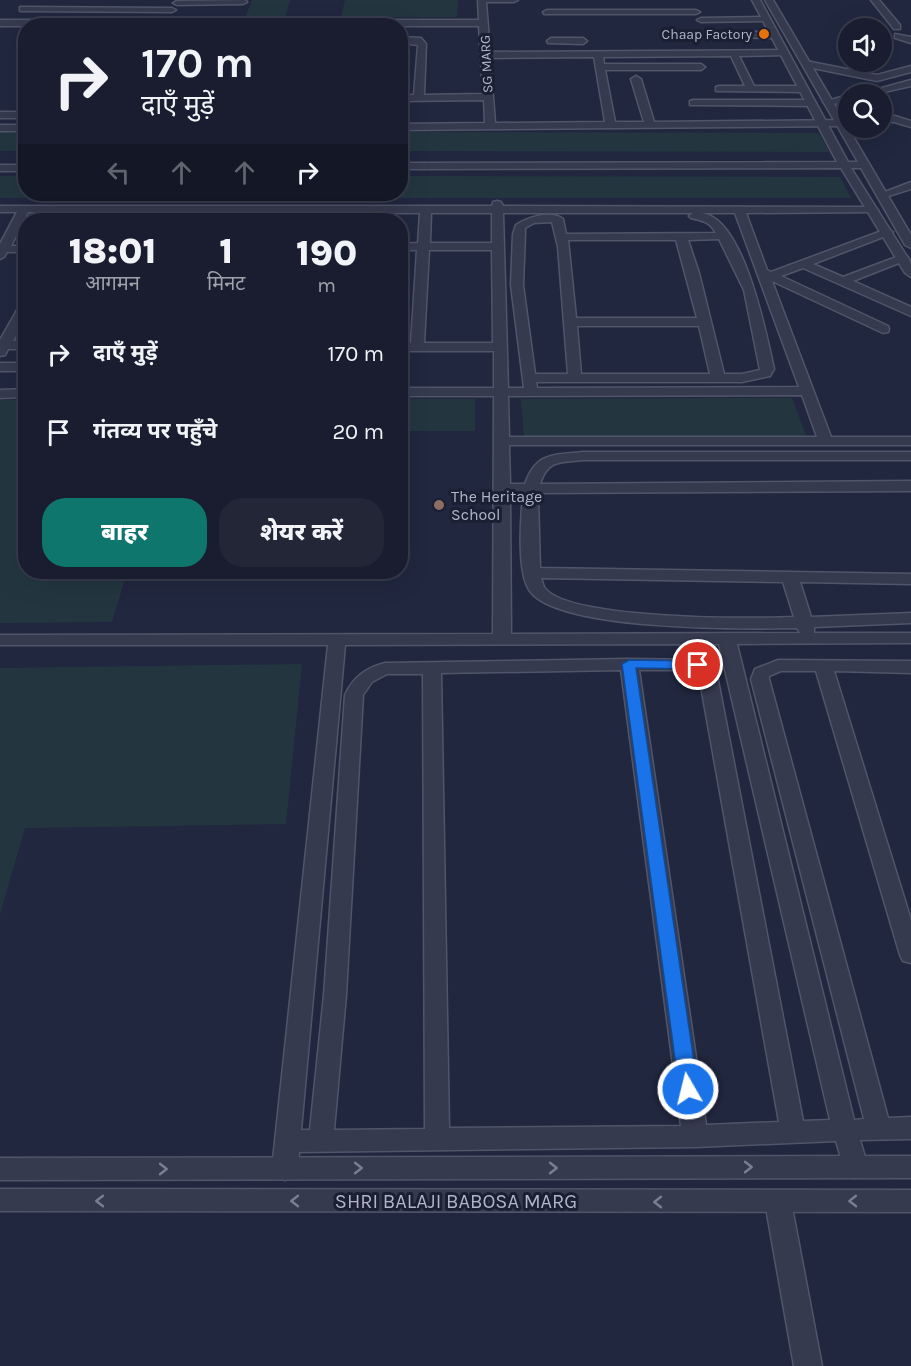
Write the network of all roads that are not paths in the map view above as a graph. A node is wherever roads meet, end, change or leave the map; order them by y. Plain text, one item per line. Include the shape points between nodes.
1 (31, 0) edge
2 (105, 0) edge
3 (482, 0) edge
4 (514, 0) edge
5 (543, 0) edge
6 (691, 0) edge
7 (756, 0) edge
8 (769, 0) edge
9 (875, 0) edge
10 (176, 4) edge
11 (23, 9) junction
12 (94, 9) junction
13 (240, 10) edge
14 (547, 12) junction
15 (698, 16) junction
16 (83, 18) edge
17 (169, 18) edge
18 (194, 18) edge
19 (270, 18) edge
20 (766, 19) junction
21 (0, 23) edge
22 (12, 23) junction
23 (18, 23) edge
24 (408, 23) edge
25 (484, 23) junction
26 (0, 27) edge
27 (18, 27) edge
28 (550, 32) junction
29 (774, 35) junction
30 (710, 38) junction
31 (408, 40) edge
32 (911, 40) edge
33 (699, 41) dead end
34 (589, 42) dead end
35 (784, 53) junction
36 (554, 54) junction
37 (598, 54) junction
38 (695, 54) junction
39 (717, 54) junction
40 (734, 54) junction
41 (486, 55) junction
42 (806, 64) junction
43 (600, 67) junction
44 (701, 67) junction
45 (911, 69) edge
46 (602, 79) junction
47 (613, 79) dead end
48 (625, 79) dead end
49 (706, 79) dead end
50 (911, 82) edge
51 (892, 87) edge
52 (751, 89) junction
53 (803, 89) junction
54 (719, 90) dead end
55 (689, 92) dead end
56 (487, 97) junction
57 (408, 98) edge
58 (419, 98) junction
59 (838, 100) edge
60 (828, 102) junction
61 (693, 103) junction
62 (811, 104) junction
63 (903, 112) dead end
64 (0, 115) edge
65 (18, 115) edge
66 (838, 115) edge
67 (892, 116) edge
68 (892, 120) edge
69 (610, 123) junction
70 (649, 123) junction
71 (701, 123) junction
72 (838, 123) edge
73 (821, 124) junction
74 (910, 124) edge
75 (408, 125) edge
76 (490, 125) junction
77 (0, 126) edge
78 (18, 126) edge
79 (851, 138) edge
80 (0, 160) edge
81 (18, 160) edge
82 (408, 160) edge
83 (842, 162) junction
84 (863, 162) junction
85 (408, 166) edge
86 (0, 168) edge
87 (18, 168) edge
88 (911, 185) edge
89 (882, 195) junction
90 (0, 204) edge
91 (870, 206) junction
92 (497, 207) junction
93 (0, 209) edge
94 (24, 209) junction
95 (239, 209) junction
96 (426, 209) junction
97 (739, 210) junction
98 (22, 213) edge
99 (238, 213) edge
100 (308, 213) edge
101 (370, 213) edge
102 (557, 219) junction
103 (18, 221) edge
104 (906, 226) edge
105 (886, 232) junction
106 (681, 236) junction
107 (723, 236) junction
108 (563, 237) junction
109 (911, 245) edge
110 (497, 246) junction
111 (408, 247) edge
112 (425, 247) junction
113 (18, 250) edge
114 (2, 252) edge
115 (903, 259) junction
116 (802, 263) junction
117 (911, 273) edge
118 (766, 274) junction
119 (843, 280) junction
120 (911, 312) edge
121 (18, 319) edge
122 (572, 322) junction
123 (705, 322) junction
124 (883, 329) dead end
125 (18, 346) edge
126 (408, 347) edge
127 (417, 347) junction
128 (499, 347) junction
129 (1, 348) edge
130 (0, 367) edge
131 (18, 367) edge
132 (575, 378) junction
133 (718, 378) junction
134 (530, 385) junction
135 (408, 392) edge
136 (499, 392) junction
137 (807, 392) junction
138 (18, 393) edge
139 (0, 394) edge
140 (502, 441) junction
141 (911, 441) edge
142 (826, 442) junction
143 (911, 456) edge
144 (911, 486) edge
145 (531, 488) junction
146 (502, 489) junction
147 (531, 573) junction
148 (790, 578) junction
149 (911, 579) edge
150 (911, 618) edge
151 (804, 621) junction
152 (502, 638) junction
153 (810, 638) junction
154 (911, 638) edge
155 (0, 639) edge
156 (337, 639) junction
157 (727, 639) junction
158 (629, 664) junction
159 (823, 665) junction
160 (911, 667) edge
161 (432, 668) junction
162 (911, 955) edge
163 (911, 1128) edge
164 (879, 1130) junction
165 (846, 1131) junction
166 (793, 1132) junction
167 (695, 1136) junction
168 (436, 1140) junction
169 (287, 1141) junction
170 (321, 1141) junction
171 (855, 1167) junction
172 (911, 1167) edge
173 (0, 1169) edge
174 (285, 1169) junction
175 (0, 1200) edge
176 (911, 1201) edge
177 (778, 1202) junction
178 (808, 1366) edge

1 - 11 street
2 - 12 street
3 - 4 street
3 - 25 street, SG MARG
5 - 14 street
6 - 15 street
7 - 20 street
8 - 42 street
9 - 32 street via 897,32
10 - 12 street
10 - 13 street
10 - 17 street
11 - 12 street
11 - 22 street
12 - 16 street
13 - 18 street
13 - 19 street
14 - 15 street
14 - 28 street
15 - 20 street
15 - 30 street
20 - 29 street
21 - 22 street
22 - 23 street
24 - 25 street
25 - 41 street, SG MARG
26 - 27 street
28 - 34 street
28 - 36 street
29 - 30 street
29 - 35 street
30 - 33 street
30 - 39 street
31 - 58 street via 422,44
35 - 40 street
35 - 53 street
36 - 37 street
36 - 41 street
37 - 38 street
37 - 43 street
38 - 39 street
38 - 44 street
39 - 40 street
40 - 52 street
41 - 56 street, SG MARG
42 - 45 street via 878,78
42 - 60 street
43 - 44 street
43 - 46 street
44 - 49 street
46 - 47 street
46 - 69 street
48 - 70 street via 641,79
50 - 51 street
52 - 53 street
52 - 54 street
53 - 62 street
55 - 61 street
56 - 58 street
56 - 76 street, SG MARG
57 - 58 street
59 - 60 street
60 - 66 street
61 - 62 street
61 - 71 street
62 - 73 street
63 - 67 street
64 - 65 street
68 - 74 street
69 - 70 street
69 - 76 street
70 - 71 street
71 - 73 street
72 - 73 street
73 - 76 street
73 - 83 street
75 - 76 street
77 - 78 street
79 - 84 street
80 - 81 street
82 - 83 street
83 - 84 street
83 - 85 street
83 - 91 street
84 - 89 street
86 - 87 street
88 - 89 street
89 - 104 street
90 - 92 street
91 - 92 street
91 - 97 street
91 - 105 street
92 - 96 street
92 - 97 street
92 - 110 street
93 - 94 street
94 - 95 street
94 - 98 street
95 - 99 street
95 - 100 street
96 - 101 street
96 - 112 street
97 - 118 street
102 - 107 street via 701,216 716,223
102 - 108 street
102 - 134 street via 527,222 520,227 517,285
103 - 114 street
104 - 109 street
105 - 115 street
105 - 116 street
106 - 107 street
106 - 108 street
106 - 123 street
107 - 133 street via 750,290 767,369 759,376
108 - 122 street
110 - 112 street
110 - 128 street
111 - 112 street
112 - 127 street
113 - 114 street
115 - 117 street
115 - 119 street
116 - 118 street
116 - 119 street
118 - 124 street
118 - 137 street
119 - 120 street
121 - 129 street
122 - 123 street
122 - 132 street
123 - 133 street
125 - 129 street
126 - 127 street
127 - 128 street
128 - 136 street
130 - 131 street
132 - 133 street
132 - 134 street
134 - 136 street
134 - 137 street
135 - 136 street
136 - 140 street
137 - 142 street
138 - 139 street
140 - 142 street
140 - 146 street
141 - 142 street
143 - 145 street via 583,456 542,465
144 - 145 street
145 - 146 street
145 - 147 street
146 - 152 street
147 - 148 street
147 - 151 street via 536,589 549,599 620,616 680,622
148 - 149 street
148 - 151 street
150 - 151 street
151 - 153 street
152 - 156 street
152 - 157 street
153 - 154 street
153 - 157 street
155 - 156 street
156 - 169 street
157 - 165 street
158 - 161 street
158 - 166 street via 698,665 708,675
158 - 167 street
159 - 160 street
159 - 162 street
159 - 164 street via 778,665 760,673 760,679
161 - 168 street
161 - 170 street via 385,669 358,683 354,695
163 - 164 street
164 - 165 street
165 - 166 street
165 - 171 street
166 - 167 street
167 - 168 street
168 - 170 street
169 - 170 street
169 - 174 street
171 - 172 street, SHRI BALAJI BABOSA MARG
174 -> 171 street, SHRI BALAJI BABOSA MARG
173 -> 174 street, SHRI BALAJI BABOSA MARG
177 -> 175 street, SHRI BALAJI BABOSA MARG
176 -> 177 street, SHRI BALAJI BABOSA MARG
177 - 178 street

